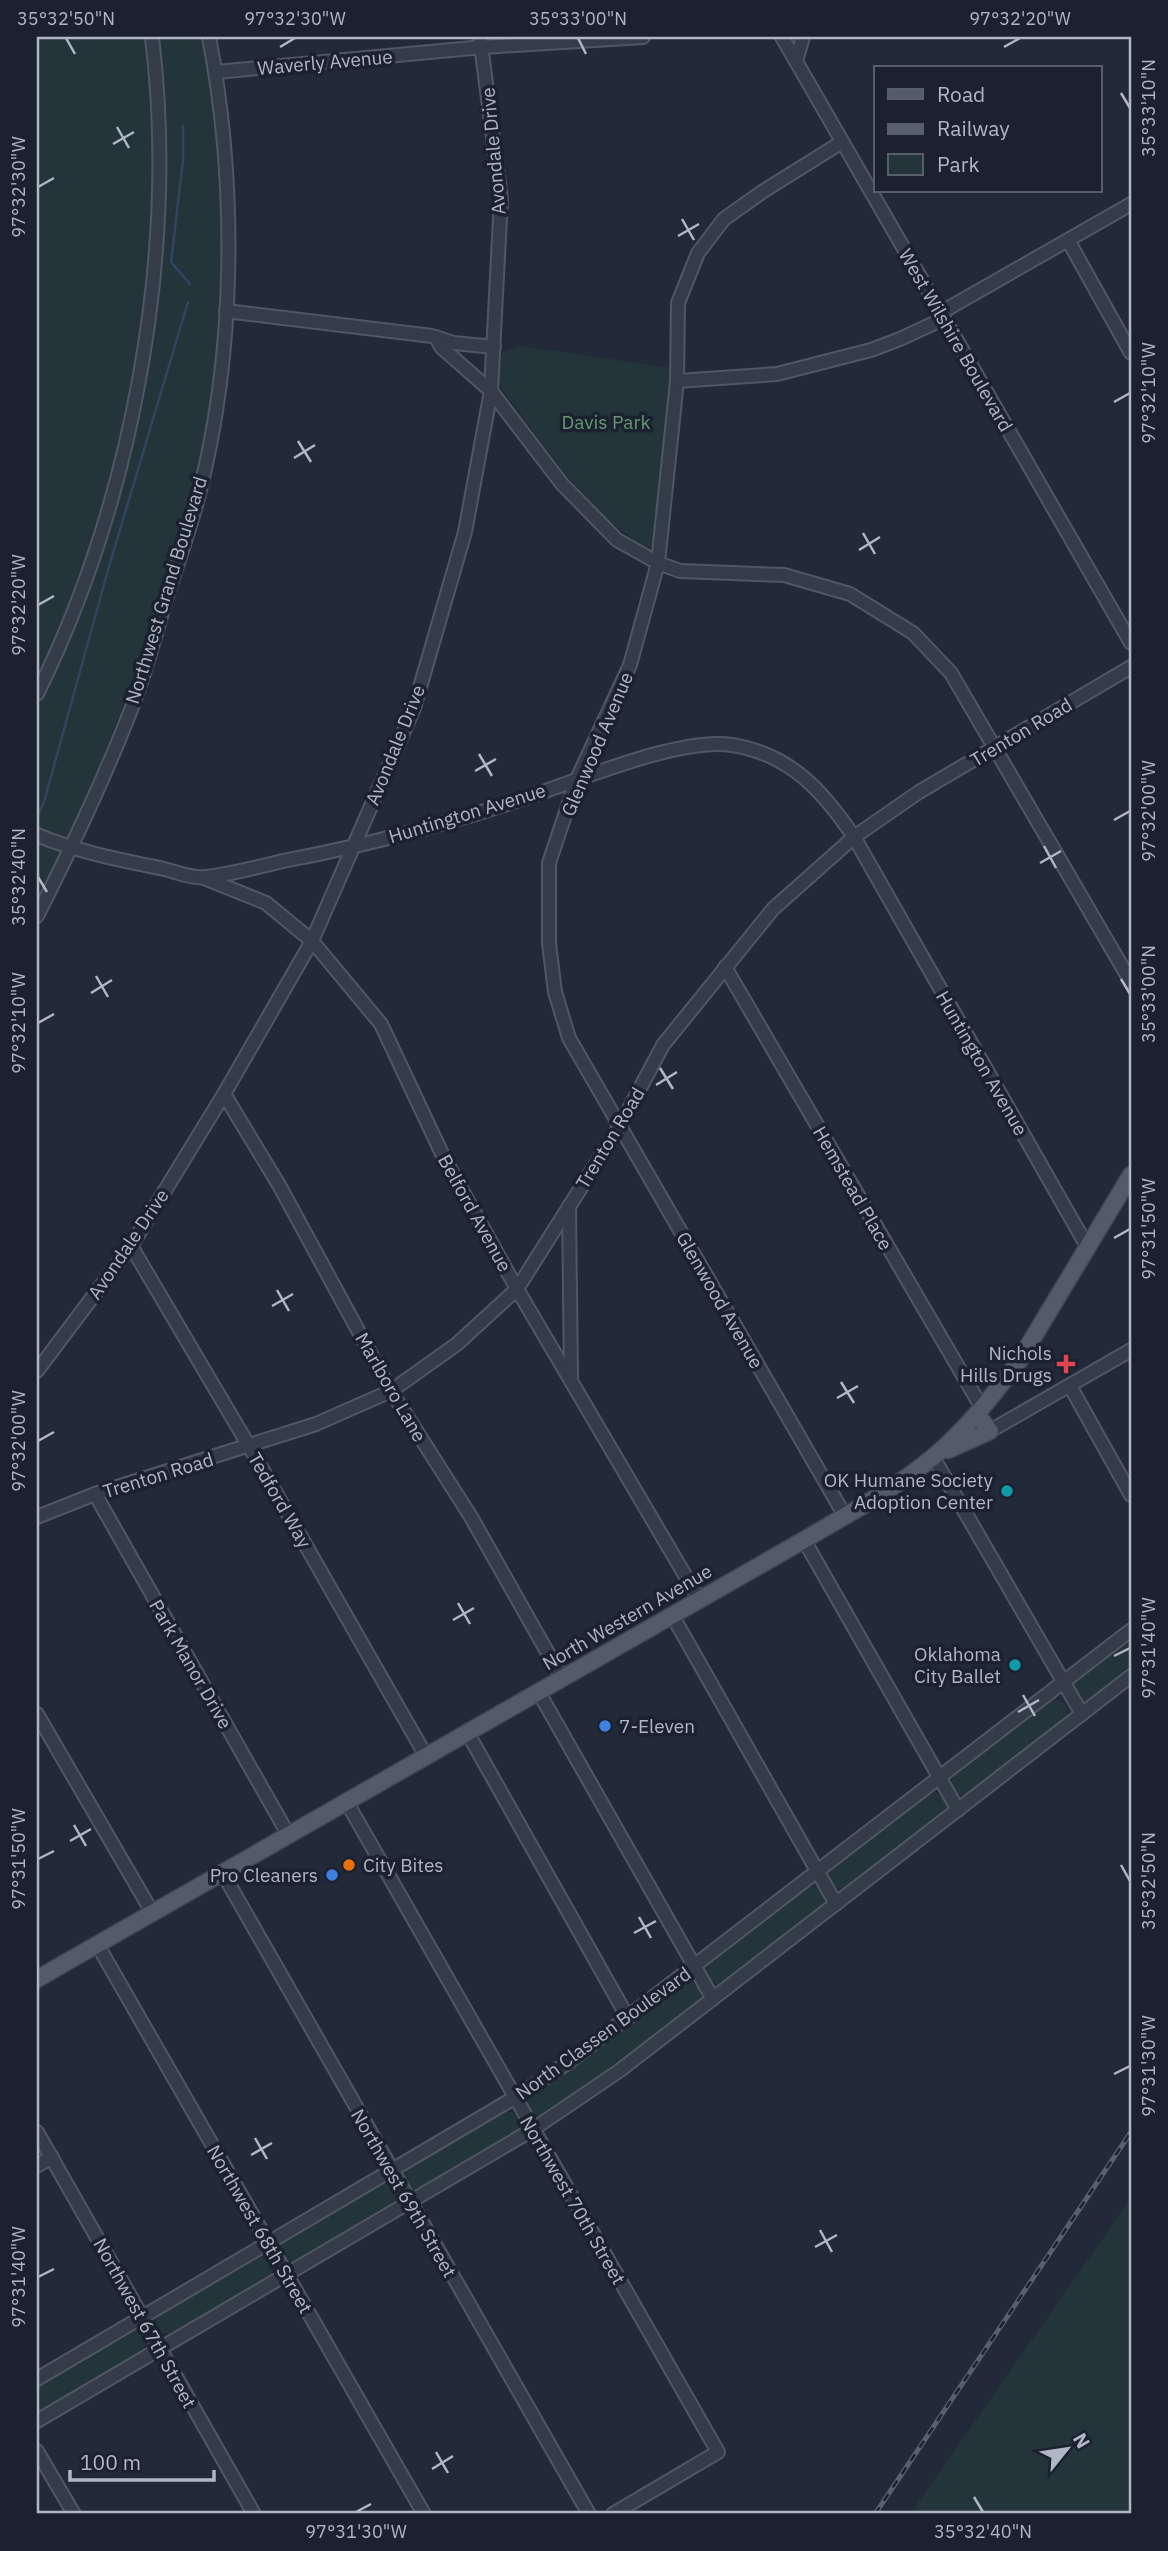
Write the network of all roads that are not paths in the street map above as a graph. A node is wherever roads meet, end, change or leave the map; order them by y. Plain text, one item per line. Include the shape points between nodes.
1 (152, 37) edge
2 (209, 37) edge
3 (643, 37) edge
4 (782, 37) edge
5 (803, 37) edge
6 (481, 42) edge
7 (796, 61) junction
8 (216, 72) junction
9 (842, 142) junction
10 (1131, 204) edge
11 (1069, 242) junction
12 (226, 311) junction
13 (942, 316) junction
14 (436, 337) junction
15 (494, 347) junction
16 (1131, 353) edge
17 (677, 381) junction
18 (491, 391) junction
19 (659, 563) junction
20 (1131, 643) edge
21 (1131, 667) edge
22 (37, 694) edge
23 (996, 746) junction
24 (577, 779) junction
25 (37, 835) edge
26 (855, 837) junction
27 (353, 847) junction
28 (71, 849) junction
29 (202, 878) junction
30 (37, 916) edge
31 (312, 941) junction
32 (725, 967) junction
33 (1131, 982) edge
34 (224, 1094) junction
35 (620, 1126) junction
36 (1131, 1175) edge
37 (569, 1206) junction
38 (131, 1246) junction
39 (1087, 1248) junction
40 (517, 1289) junction
41 (1131, 1350) edge
42 (37, 1371) edge
43 (571, 1381) junction
44 (1070, 1385) junction
45 (391, 1391) junction
46 (979, 1411) junction
47 (990, 1431) junction
48 (249, 1446) junction
49 (933, 1457) junction
50 (95, 1494) junction
51 (1131, 1495) edge
52 (845, 1516) junction
53 (37, 1517) edge
54 (804, 1539) junction
55 (699, 1600) junction
56 (672, 1615) junction
57 (1131, 1630) edge
58 (1131, 1676) edge
59 (562, 1678) junction
60 (1064, 1682) junction
61 (538, 1691) junction
62 (37, 1714) edge
63 (1082, 1714) junction
64 (467, 1732) junction
65 (426, 1756) junction
66 (939, 1778) junction
67 (346, 1801) junction
68 (958, 1810) junction
69 (288, 1834) junction
70 (222, 1872) junction
71 (817, 1872) junction
72 (835, 1904) junction
73 (152, 1912) junction
74 (97, 1944) junction
75 (695, 1966) junction
76 (37, 1979) edge
77 (713, 1999) junction
78 (628, 2018) junction
79 (514, 2098) junction
80 (532, 2130) junction
81 (37, 2132) edge
82 (52, 2157) junction
83 (37, 2166) edge
84 (391, 2171) junction
85 (409, 2203) junction
86 (268, 2243) junction
87 (286, 2274) junction
88 (141, 2317) junction
89 (159, 2349) junction
90 (37, 2379) edge
91 (37, 2421) edge
92 (37, 2451) edge
93 (74, 2514) edge
94 (254, 2514) edge
95 (424, 2514) edge
96 (589, 2514) edge
97 (612, 2514) edge

1 - 22 street via 160,164 141,371 124,454 83,589
2 - 8 street, Northwest Grand Boulevard
3 - 6 street, Waverly Avenue
4 - 7 street, West Wilshire Boulevard
5 - 7 street
6 - 8 street, Waverly Avenue
6 - 15 street, Avondale Drive via 501,199
7 - 9 street, West Wilshire Boulevard
8 - 12 street, Northwest Grand Boulevard via 229,202
9 - 13 street, West Wilshire Boulevard
9 - 17 street, Glenwood Avenue via 724,219 698,253 678,303
10 - 11 street
11 - 13 street
11 - 16 street
12 - 14 street
12 - 28 street, Northwest Grand Boulevard via 216,404 198,496 136,695
13 - 17 street via 871,350 777,374
13 - 20 street, West Wilshire Boulevard
14 - 15 street
14 - 18 street
15 - 18 street, Avondale Drive
17 - 19 street, Glenwood Avenue
18 - 19 street via 562,484 617,540
18 - 27 street, Avondale Drive via 465,532 414,708
19 - 23 street via 680,571 784,575 850,594 913,633 951,673
19 - 24 street, Glenwood Avenue via 630,665
21 - 23 street, Trenton Road
23 - 26 street, Trenton Road
23 - 33 street
24 - 26 street, Huntington Avenue via 695,746 731,744 773,755 810,781
24 - 27 street, Huntington Avenue
24 - 35 street, Glenwood Avenue via 549,863 549,943 555,992 569,1038
25 - 28 street, Huntington Avenue
26 - 32 street, Trenton Road via 774,909
26 - 39 street, Huntington Avenue
27 - 29 street, Huntington Avenue
27 - 31 street, Avondale Drive
28 - 29 street, Huntington Avenue
28 - 30 street, Northwest Grand Boulevard
29 - 31 street, Belford Avenue via 266,903
31 - 34 street, Avondale Drive
31 - 40 street, Belford Avenue via 381,1024 444,1158
32 - 35 street, Trenton Road via 663,1045
32 - 46 street, Hemstead Place
34 - 38 street, Avondale Drive
34 - 45 street, Marlboro Lane
35 - 37 street, Trenton Road
35 - 52 street, Glenwood Avenue
36 - 39 main road, North Western Avenue
37 - 40 street, Trenton Road
37 - 43 street
38 - 42 street, Avondale Drive
38 - 48 street, Tedford Way
39 - 46 main road, North Western Avenue via 1019,1360
40 - 43 street, Belford Avenue
40 - 45 street, Trenton Road via 457,1344
41 - 44 street
43 - 55 street, Belford Avenue
44 - 47 street
44 - 51 street
45 - 48 street, Trenton Road via 316,1424
45 - 59 street, Marlboro Lane via 471,1517
46 - 47 main road
46 - 49 main road, North Western Avenue
47 - 49 main road
48 - 50 street, Trenton Road
48 - 65 street, Tedford Way
49 - 52 main road, North Western Avenue
49 - 60 street
50 - 53 street, Trenton Road
50 - 69 street, Park Manor Drive
52 - 54 main road, North Western Avenue
54 - 55 main road, North Western Avenue
54 - 66 street
55 - 56 main road, North Western Avenue
56 - 59 main road, North Western Avenue
56 - 71 street
57 - 60 street, North Classen Boulevard
58 - 63 street, North Classen Boulevard
59 - 61 main road, North Western Avenue
60 - 63 street
60 - 66 street, North Classen Boulevard
61 - 64 main road, North Western Avenue
61 - 75 street
62 - 73 street
63 - 68 street, North Classen Boulevard
64 - 65 main road, North Western Avenue
64 - 78 street
65 - 67 main road, North Western Avenue
66 - 68 street
66 - 71 street, North Classen Boulevard
67 - 69 main road, North Western Avenue
67 - 79 street, Northwest 70th Street
68 - 72 street, North Classen Boulevard
69 - 70 main road, North Western Avenue
70 - 73 main road, North Western Avenue
70 - 84 street, Northwest 69th Street
71 - 72 street
71 - 75 street, North Classen Boulevard
72 - 77 street, North Classen Boulevard
73 - 74 main road, North Western Avenue
74 - 76 main road, North Western Avenue
74 - 86 street, Northwest 68th Street
75 - 77 street
75 - 78 street, North Classen Boulevard
77 - 80 street, North Classen Boulevard
78 - 79 street, North Classen Boulevard
79 - 80 street, Northwest 70th Street
79 - 84 street, North Classen Boulevard
80 - 85 street, North Classen Boulevard
80 - 97 street, Northwest 70th Street via 718,2452
81 - 82 street, Northwest 67th Street
82 - 83 street
82 - 88 street, Northwest 67th Street
84 - 85 street, Northwest 69th Street
84 - 86 street, North Classen Boulevard
85 - 87 street, North Classen Boulevard
85 - 96 street, Northwest 69th Street
86 - 87 street, Northwest 68th Street
86 - 88 street, North Classen Boulevard
87 - 89 street, North Classen Boulevard
87 - 95 street, Northwest 68th Street
88 - 89 street, Northwest 67th Street
88 - 90 street, North Classen Boulevard
89 - 91 street, North Classen Boulevard
89 - 94 street, Northwest 67th Street
92 - 93 street

